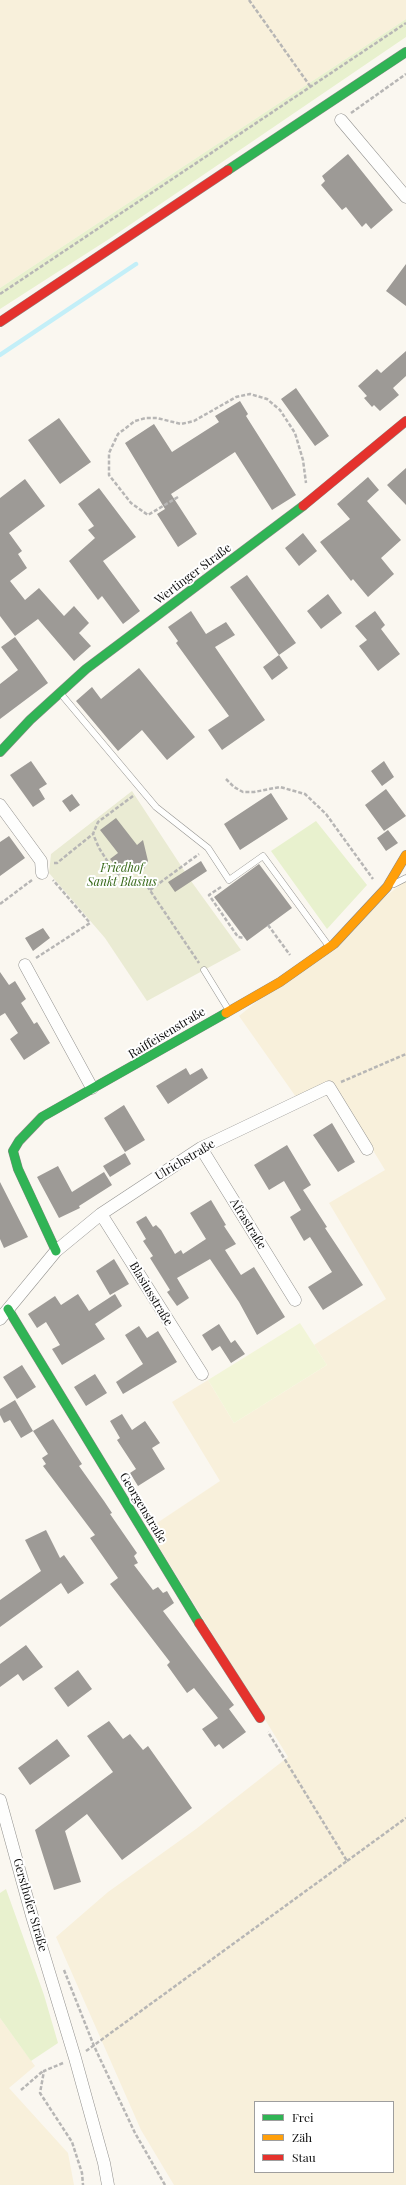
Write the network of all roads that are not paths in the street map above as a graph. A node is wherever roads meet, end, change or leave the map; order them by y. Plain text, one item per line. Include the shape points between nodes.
1 (406, 52) edge
2 (341, 120) road end
3 (406, 197) edge
4 (0, 322) edge
5 (406, 421) edge
6 (60, 692) junction
7 (0, 752) edge
8 (0, 805) edge
9 (406, 855) edge
10 (42, 867) road end
11 (406, 878) edge
12 (385, 890) junction
13 (330, 947) junction
14 (26, 965) road end
15 (204, 970) road end
16 (229, 1011) junction
17 (92, 1088) junction
18 (201, 1148) junction
19 (367, 1149) dead end
20 (101, 1214) junction
21 (56, 1251) junction
22 (295, 1300) dead end
23 (8, 1309) junction
24 (0, 1318) edge
25 (202, 1374) dead end
26 (260, 1718) road end
27 (0, 1800) edge
28 (108, 2185) edge

1 - 4 street
2 - 3 street
5 - 6 street, Wertinger Straße via 314,498 86,669
6 - 7 street, Wertinger Straße
6 - 13 lane via 156,807 208,848 230,880 264,856
8 - 10 street
9 - 12 street, Raiffeisenstraße
11 - 12 lane
12 - 13 street, Raiffeisenstraße
13 - 16 street, Raiffeisenstraße
14 - 17 street
15 - 16 lane
16 - 17 street, Raiffeisenstraße via 116,1077
17 - 21 street, Raiffeisenstraße via 42,1117 13,1151 25,1188
18 - 19 street, Ulrichstraße via 330,1087
18 - 20 street, Ulrichstraße
18 - 22 street, Afrastraße
20 - 21 street, Ulrichstraße
20 - 25 street, Blasiusstraße
21 - 23 street, Ulrichstraße
23 - 24 street, Ulrichstraße
23 - 26 street, Georgenstraße via 188,1606
27 - 28 street, Gersthofer Straße via 75,2058

